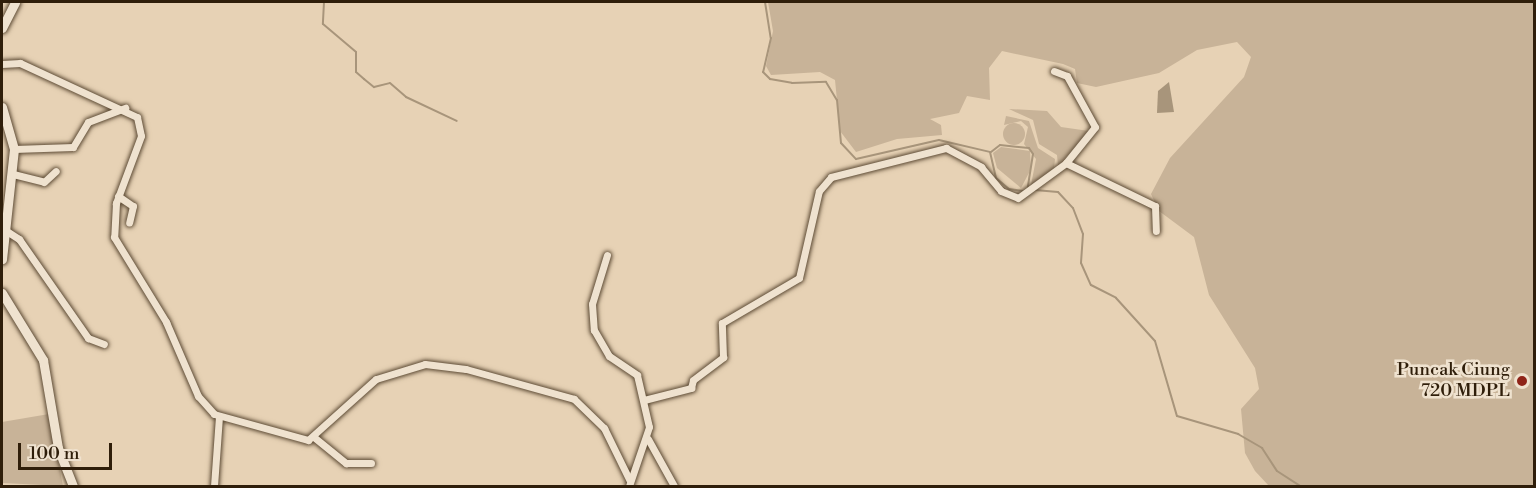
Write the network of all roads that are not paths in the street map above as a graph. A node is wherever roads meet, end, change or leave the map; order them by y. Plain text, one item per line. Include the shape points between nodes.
1 (15, 2) edge
2 (2, 28) edge
3 (2, 64) edge
4 (1054, 71) dead end
5 (2, 107) edge
6 (125, 108) junction
7 (14, 149) junction
8 (1066, 163) junction
9 (56, 171) dead end
10 (13, 174) junction
11 (118, 196) junction
12 (129, 223) dead end
13 (5, 230) junction
14 (1156, 231) dead end
15 (607, 255) dead end
16 (2, 258) edge
17 (2, 292) edge
18 (104, 344) dead end
19 (644, 400) junction
20 (219, 417) junction
21 (315, 438) junction
22 (648, 439) junction
23 (371, 463) dead end
24 (70, 484) edge
25 (629, 484) edge
26 (214, 486) edge
27 (674, 486) edge

1 - 2 street
3 - 6 street via 21,63
4 - 8 street via 1067,76 1095,127
5 - 7 street
6 - 7 street via 88,122 73,147
6 - 11 street via 137,117 142,130
7 - 10 street
8 - 14 street via 1155,206
8 - 19 street via 1033,189 1011,197 981,167 946,148 831,177 819,191 798,278 722,323 723,357 693,380 691,388
9 - 10 street via 44,182
10 - 13 street
11 - 12 street via 133,206
11 - 20 street via 117,244 166,322 198,396
13 - 16 street
13 - 18 street via 19,239 88,338
15 - 19 street via 592,304 594,330 609,356 637,375
17 - 24 street via 43,360 58,448
19 - 22 street
20 - 21 street via 292,440
20 - 26 street
21 - 23 street via 346,463
21 - 25 street via 368,383 425,364 447,367 574,399 604,428
22 - 25 street
22 - 27 street

